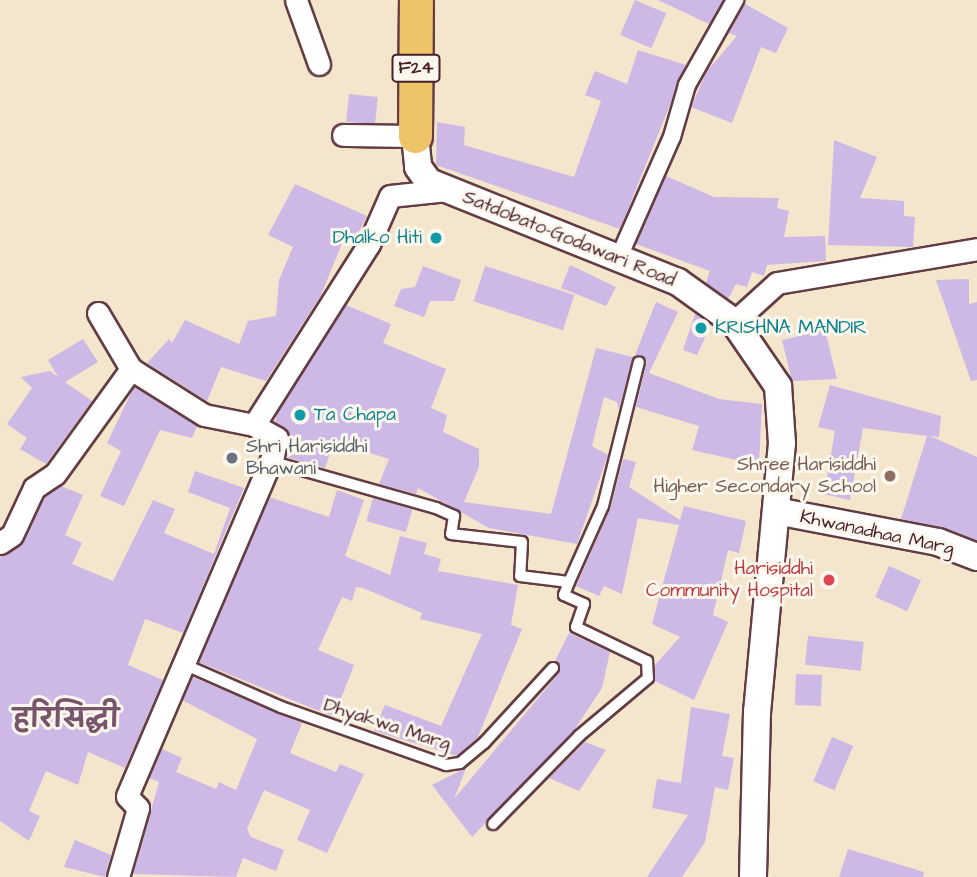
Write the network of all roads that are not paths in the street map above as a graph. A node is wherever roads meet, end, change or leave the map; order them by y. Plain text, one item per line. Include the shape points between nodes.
1 (296, 0) edge
2 (416, 0) edge
3 (735, 0) edge
4 (319, 64) dead end
5 (343, 135) dead end
6 (415, 136) junction
7 (447, 190) junction
8 (977, 249) edge
9 (619, 257) junction
10 (98, 313) dead end
11 (734, 322) junction
12 (639, 362) dead end
13 (131, 369) junction
14 (254, 425) junction
15 (270, 461) junction
16 (776, 511) junction
17 (0, 543) edge
18 (977, 557) edge
19 (569, 582) junction
20 (181, 663) junction
21 (553, 668) dead end
22 (493, 824) dead end
23 (118, 877) edge
24 (753, 877) edge

1 - 4 street
2 - 6 main road, Satdobato-Godawari Road / F24
3 - 9 street via 687,85 672,137
5 - 6 street
6 - 7 street, Satdobato-Godawari Road / F24 via 418,167
7 - 9 street, Satdobato-Godawari Road / F24
7 - 14 street via 390,196 369,244
8 - 11 street via 777,283
9 - 11 street, Satdobato-Godawari Road / F24 via 678,282
10 - 13 street
11 - 16 street, Satdobato-Godawari Road / F24 via 778,386 782,443
12 - 19 lane via 603,506
13 - 14 street via 204,415
13 - 17 street via 55,474 34,488 12,535
14 - 15 street via 277,438
15 - 19 lane via 436,508 454,516 451,534 522,542 520,576
15 - 20 street
16 - 18 street, Khwanadhaa Marg via 938,542
16 - 24 street, Satdobato-Godawari Road / F24 via 757,712
19 - 22 lane via 564,596 584,604 576,626 647,661 648,678 579,736
20 - 21 lane, Dhyakwa Marg via 281,707 446,765 460,763 484,743
20 - 23 street via 127,796 138,808

